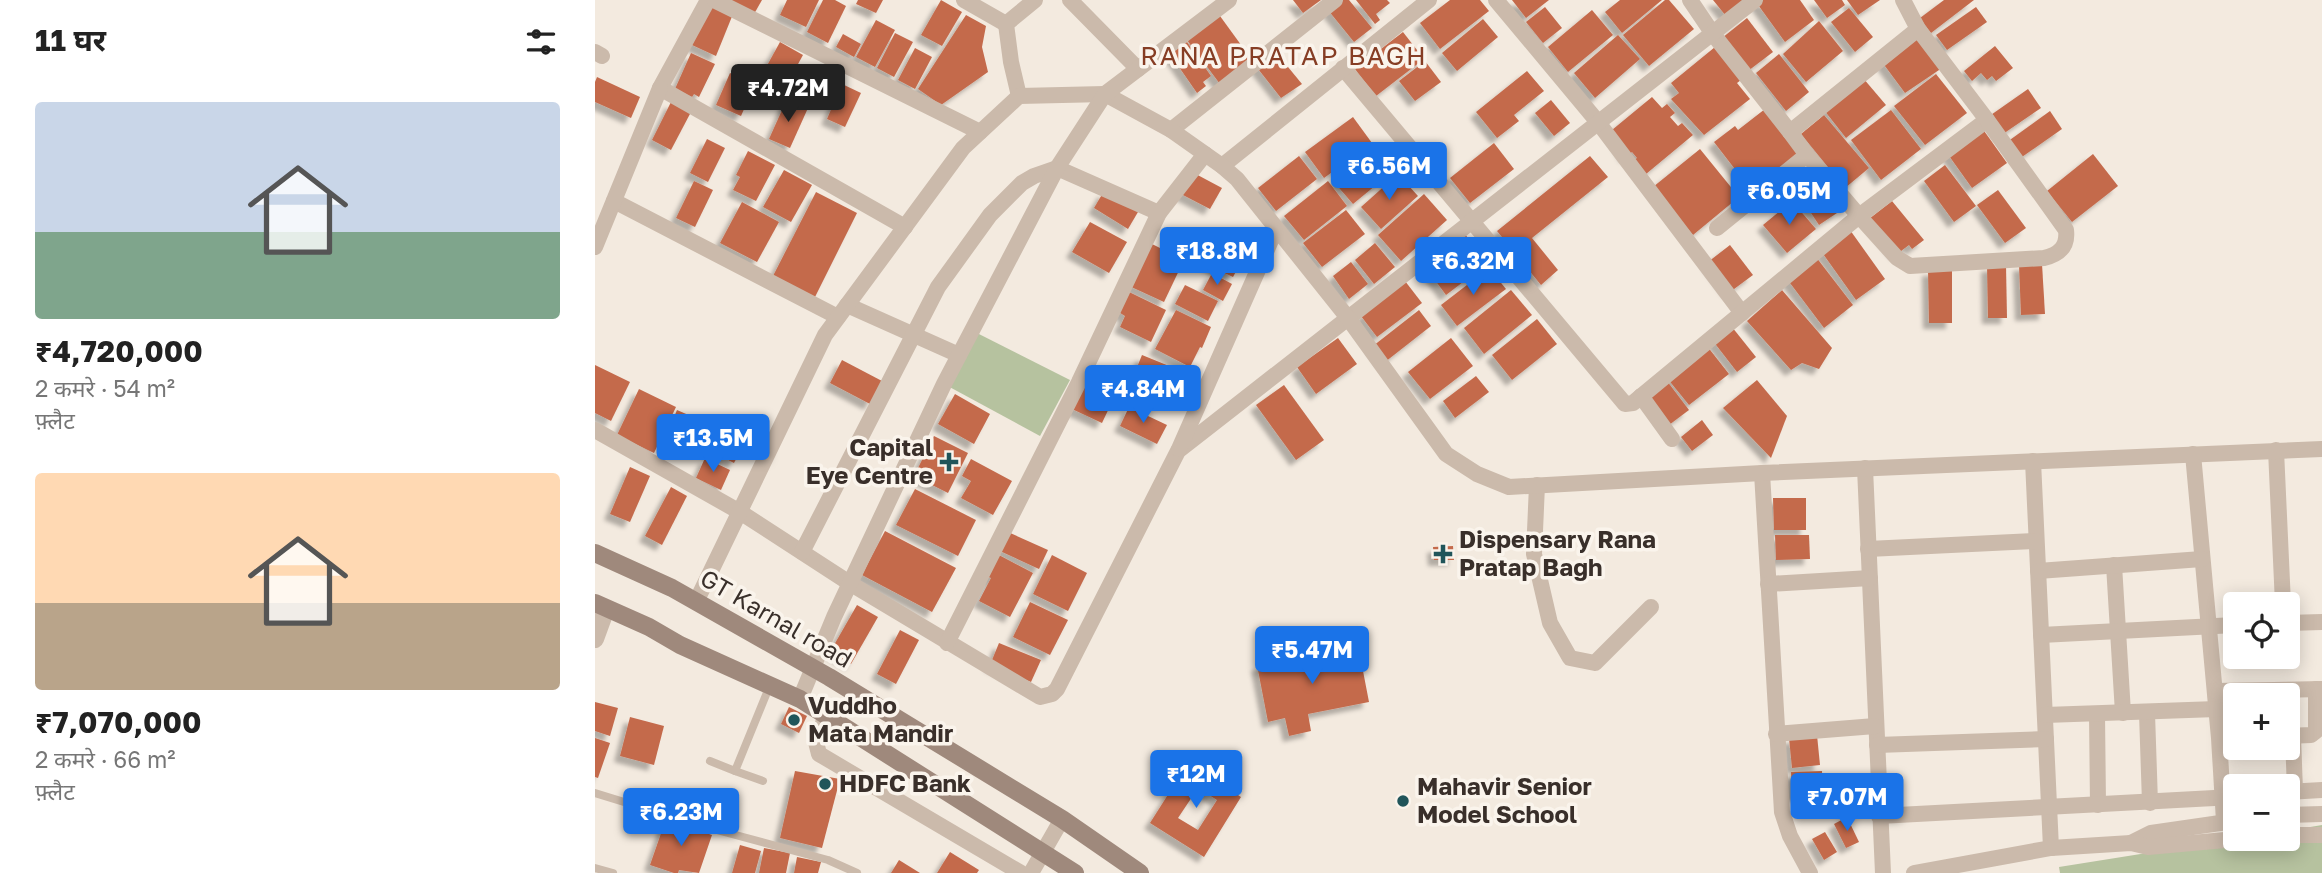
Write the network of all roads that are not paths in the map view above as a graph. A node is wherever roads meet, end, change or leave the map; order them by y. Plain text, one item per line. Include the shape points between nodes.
1 (708, 0) edge
2 (714, 0) edge
3 (964, 0) edge
4 (1035, 0) edge
5 (1070, 0) edge
6 (1229, 0) edge
7 (1335, 0) edge
8 (1399, 0) edge
9 (1429, 0) edge
10 (1496, 0) edge
11 (1690, 0) edge
12 (1755, 0) edge
13 (1903, 0) edge
14 (1410, 13) junction
15 (1006, 24) junction
16 (1918, 29) junction
17 (1713, 34) junction
18 (1343, 68) junction
19 (1138, 69) junction
20 (660, 88) junction
21 (1105, 94) junction
22 (1019, 96) junction
23 (1987, 120) junction
24 (1597, 121) junction
25 (1171, 130) junction
26 (980, 132) junction
27 (1790, 132) junction
28 (1205, 154) junction
29 (1807, 155) junction
30 (1222, 166) junction
31 (1057, 168) junction
32 (614, 201) junction
33 (1159, 213) junction
34 (1859, 216) junction
35 (1470, 221) junction
36 (905, 227) junction
37 (1717, 228) dead end
38 (1276, 229) junction
39 (595, 247) edge
40 (843, 311) junction
41 (1742, 313) junction
42 (1347, 318) junction
43 (913, 335) junction
44 (959, 355) junction
45 (1641, 396) junction
46 (595, 430) edge
47 (1672, 439) dead end
48 (2322, 449) edge
49 (2276, 450) junction
50 (1178, 451) junction
51 (2193, 454) junction
52 (2033, 461) junction
53 (1865, 468) junction
54 (1762, 472) junction
55 (1537, 485) junction
56 (740, 512) junction
57 (2036, 541) junction
58 (1868, 549) junction
59 (802, 552) junction
60 (595, 553) edge
61 (2202, 559) junction
62 (2114, 565) junction
63 (2038, 571) junction
64 (1870, 578) junction
65 (851, 584) junction
66 (1768, 584) junction
67 (2282, 592) edge
68 (696, 602) junction
69 (600, 606) edge
70 (1651, 607) dead end
71 (2322, 622) edge
72 (2300, 623) edge
73 (2223, 625) edge
74 (2209, 626) junction
75 (2119, 631) junction
76 (2041, 635) junction
77 (595, 639) edge
78 (947, 643) junction
79 (814, 668) junction
80 (770, 685) junction
81 (2319, 689) edge
82 (2215, 691) junction
83 (800, 699) junction
84 (2217, 709) junction
85 (2097, 713) junction
86 (2123, 713) junction
87 (2147, 713) junction
88 (826, 715) junction
89 (2045, 715) junction
90 (1875, 726) junction
91 (2223, 726) edge
92 (1776, 734) junction
93 (2300, 736) edge
94 (2046, 739) junction
95 (1877, 745) junction
96 (710, 761) dead end
97 (734, 771) junction
98 (763, 780) dead end
99 (2322, 790) edge
100 (2300, 791) edge
101 (595, 793) edge
102 (2223, 797) edge
103 (2150, 803) junction
104 (2098, 804) junction
105 (2049, 807) junction
106 (2322, 814) edge
107 (2300, 815) edge
108 (1879, 816) junction
109 (1062, 819) junction
110 (2223, 822) edge
111 (2300, 835) edge
112 (2322, 835) edge
113 (2223, 840) edge
114 (2131, 843) junction
115 (2051, 848) junction
116 (1044, 852) junction
117 (595, 868) edge
118 (613, 873) edge
119 (857, 873) edge
120 (1021, 873) edge
121 (1031, 873) edge
122 (1075, 873) edge
123 (1140, 873) edge
124 (1810, 873) edge
125 (1882, 873) edge
126 (1914, 873) edge

1 - 20 street
2 - 26 street
3 - 15 street
4 - 15 street
5 - 19 street
6 - 19 street
7 - 25 street
8 - 14 street
9 - 14 street
10 - 24 street
11 - 17 street
12 - 17 street
13 - 16 street
14 - 18 street
15 - 22 street
16 - 23 street
16 - 27 street
17 - 24 street
17 - 27 street
18 - 30 street
18 - 35 street
19 - 21 street
20 - 32 street
20 - 36 street
21 - 22 street
21 - 25 street
21 - 31 street
22 - 26 street
23 - 34 street
23 - 34 street via 2066,230 2067,240 2055,255 1910,266
24 - 35 street
24 - 41 street
25 - 28 street
26 - 36 street
27 - 29 street
28 - 30 street
28 - 33 street
29 - 34 street
29 - 37 street
30 - 38 street
31 - 33 street
31 - 43 street via 1023,183 990,215 938,287
31 - 44 street
32 - 39 street
32 - 40 street
33 - 78 street
34 - 41 street
35 - 42 street
35 - 45 street via 1623,403 1633,403
36 - 40 street
38 - 42 street
38 - 50 street
40 - 43 street
40 - 56 street via 825,335
41 - 45 street
42 - 50 street
42 - 55 street via 1446,454 1477,474 1510,487
43 - 44 street
43 - 59 street
44 - 65 street
45 - 47 street
46 - 56 street
48 - 49 street
49 - 51 street
49 - 67 street
50 - 78 street via 1052,694 1040,697
51 - 52 street
51 - 61 street
52 - 53 street
52 - 57 street
53 - 54 street
53 - 58 street
54 - 55 street
54 - 66 street
55 - 70 street via 1534,554 1550,624 1570,658 1595,663
56 - 59 street
56 - 68 street
57 - 58 street
57 - 63 street
58 - 64 street
59 - 65 street
60 - 68 main road, GT Karnal road
61 - 62 street
61 - 74 street
62 - 63 street
62 - 75 street
63 - 76 street
64 - 66 street
64 - 90 street
65 - 78 street
65 - 79 street
66 - 92 street
68 - 79 main road, GT Karnal road
69 - 77 street
69 - 80 main road
71 - 72 street
73 - 74 street
74 - 75 street
74 - 82 street
75 - 76 street
75 - 86 street
76 - 89 street
79 - 83 street
79 - 109 main road, GT Karnal road
80 - 83 main road
80 - 97 lane
81 - 82 street
81 - 93 street via 2316,732
82 - 84 street
83 - 88 main road
84 - 87 street
84 - 91 street
85 - 86 street
85 - 89 street
85 - 104 street
86 - 87 street
87 - 103 street
88 - 116 main road
88 - 120 street via 816,742 819,754
89 - 94 street
90 - 92 street
90 - 95 street
92 - 124 street via 1782,812
94 - 95 street
94 - 105 street
95 - 108 street
96 - 97 lane
97 - 98 lane
99 - 100 street
101 - 119 lane via 828,860
102 - 103 street
103 - 104 street
104 - 105 street
105 - 108 street
105 - 115 street
106 - 107 street
108 - 125 street
109 - 116 street
109 - 123 main road, GT Karnal road
110 - 114 street via 2151,833
111 - 112 street
113 - 114 street via 2148,847
114 - 115 street
115 - 126 street
116 - 121 street
116 - 122 main road
117 - 118 lane

